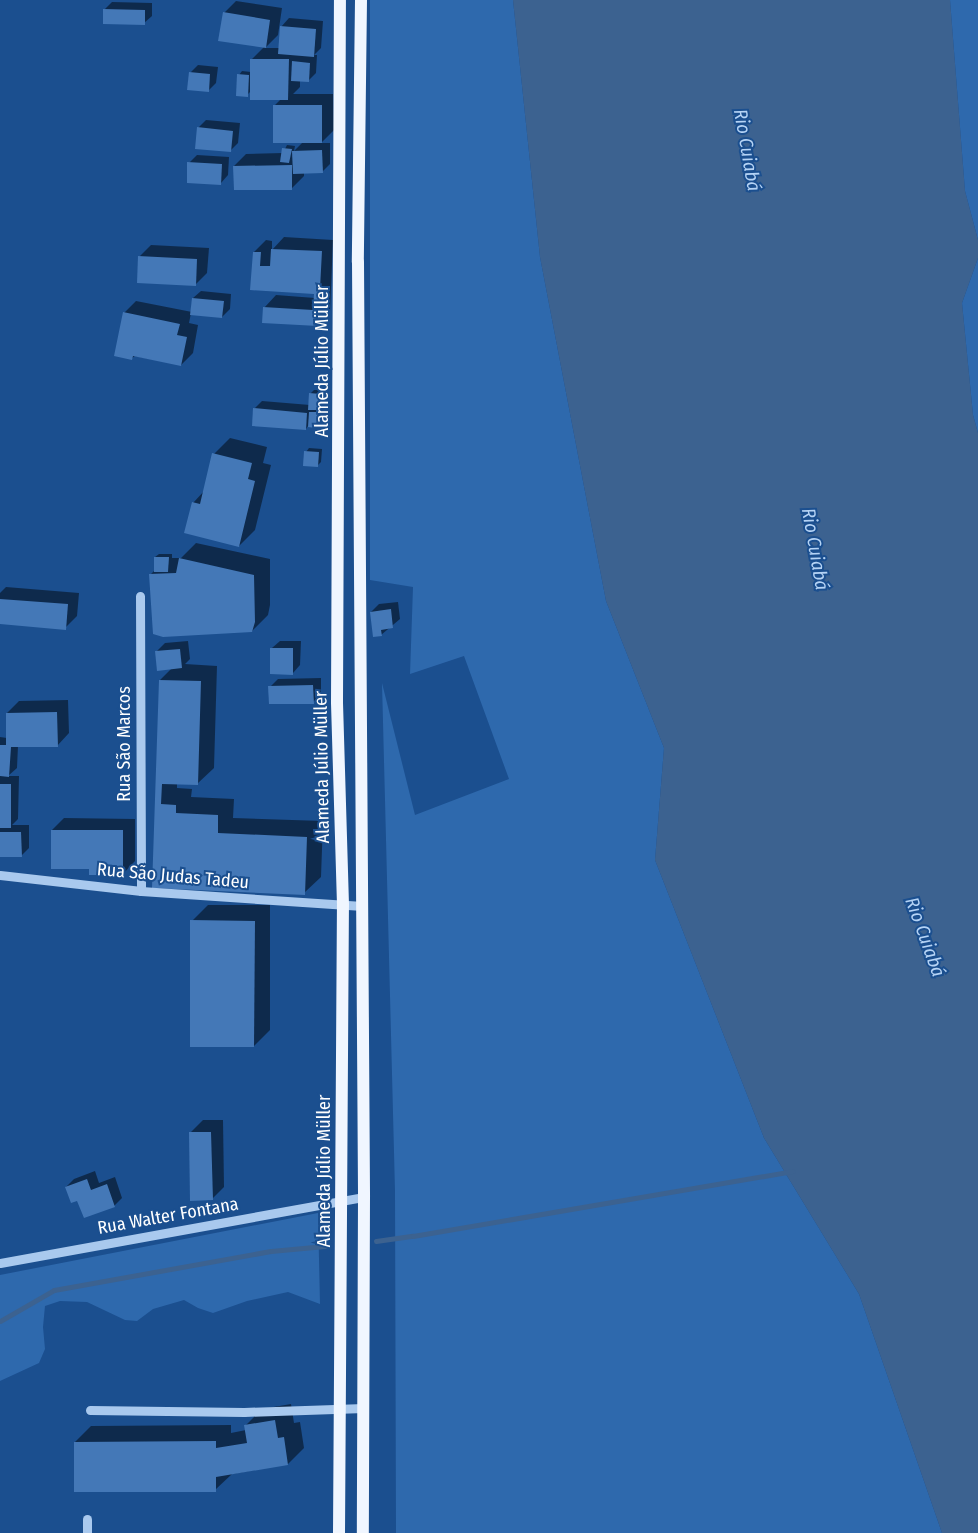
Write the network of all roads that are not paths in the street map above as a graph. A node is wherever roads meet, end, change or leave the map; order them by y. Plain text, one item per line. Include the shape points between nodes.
1 (340, 0) edge
2 (362, 0) edge
3 (140, 596) dead end
4 (0, 875) edge
5 (141, 891) junction
6 (343, 905) junction
7 (362, 906) junction
8 (364, 1197) junction
9 (342, 1200) junction
10 (0, 1263) edge
11 (364, 1408) junction
12 (340, 1409) junction
13 (90, 1410) dead end
14 (87, 1519) dead end
15 (87, 1533) edge
16 (338, 1533) edge
17 (363, 1533) edge

1 - 6 main road, Alameda Júlio Müller via 337,702
2 - 7 main road, Alameda Júlio Müller via 358,272
3 - 5 street, Rua São Marcos
4 - 5 street, Rua São Judas Tadeu
5 - 6 street, Rua São Judas Tadeu
6 - 7 street, Rua São Judas Tadeu
6 - 9 main road, Alameda Júlio Müller
7 - 8 main road, Alameda Júlio Müller
8 - 9 street, Rua Walter Fontana
8 - 11 main road, Alameda Júlio Müller
9 - 10 street, Rua Walter Fontana
9 - 12 main road, Alameda Júlio Müller
11 - 12 street
11 - 17 main road, Alameda Júlio Müller
12 - 13 street via 244,1412
12 - 16 main road, Alameda Júlio Müller
14 - 15 street

